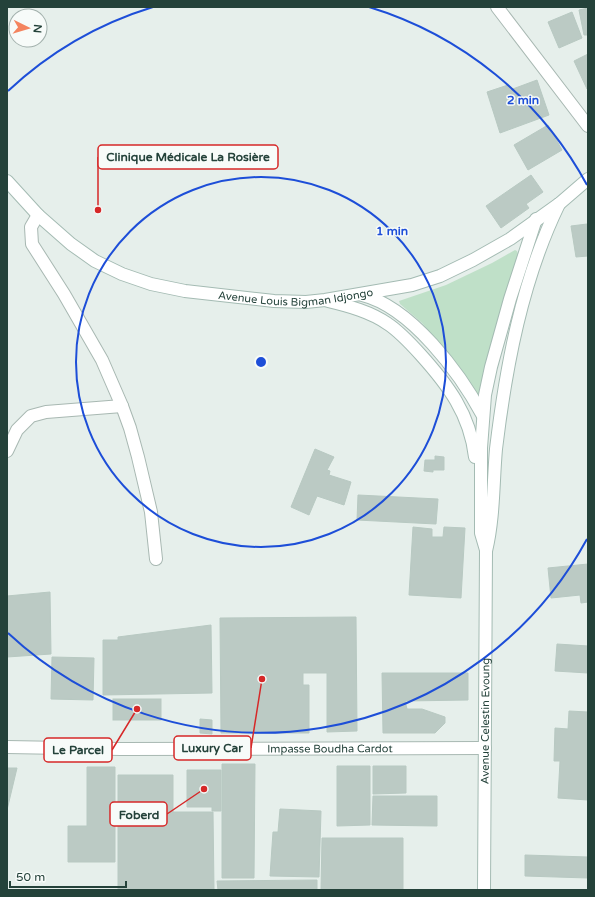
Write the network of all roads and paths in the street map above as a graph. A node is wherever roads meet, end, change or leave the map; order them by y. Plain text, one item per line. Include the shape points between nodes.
1 (497, 7) edge
2 (588, 126) edge
3 (588, 178) edge
4 (7, 181) edge
5 (559, 204) junction
6 (38, 215) junction
7 (536, 220) junction
8 (360, 294) junction
9 (325, 300) junction
10 (122, 406) junction
11 (483, 415) junction
12 (7, 451) edge
13 (496, 451) junction
14 (481, 485) junction
15 (486, 551) junction
16 (156, 559) dead end
17 (7, 747) edge
18 (485, 748) junction
19 (484, 890) edge

1 - 2 street
3 - 5 street, Avenue Louis Bigman Idjongo
4 - 6 street, Avenue Louis Bigman Idjongo
5 - 7 street, Avenue Louis Bigman Idjongo
5 - 13 street via 538,255 516,330
6 - 9 street, Avenue Louis Bigman Idjongo via 95,261 151,284 185,291 274,301
6 - 10 street via 31,227 32,244 102,360
7 - 8 street, Avenue Louis Bigman Idjongo via 510,240 440,276
7 - 11 street via 491,366
8 - 9 street, Avenue Louis Bigman Idjongo
8 - 11 street via 387,305 410,322 433,345
9 - 14 street via 373,315 389,324 430,364 462,410 474,445 477,474
10 - 12 street via 46,412 31,416 17,430
10 - 16 street via 151,512
11 - 13 street
11 - 14 street
13 - 15 street via 491,533
14 - 15 street via 481,533
15 - 18 street, Avenue Celestin Evoung
17 - 18 street, Impasse Boudha Cardot
18 - 19 street, Avenue Celestin Evoung

